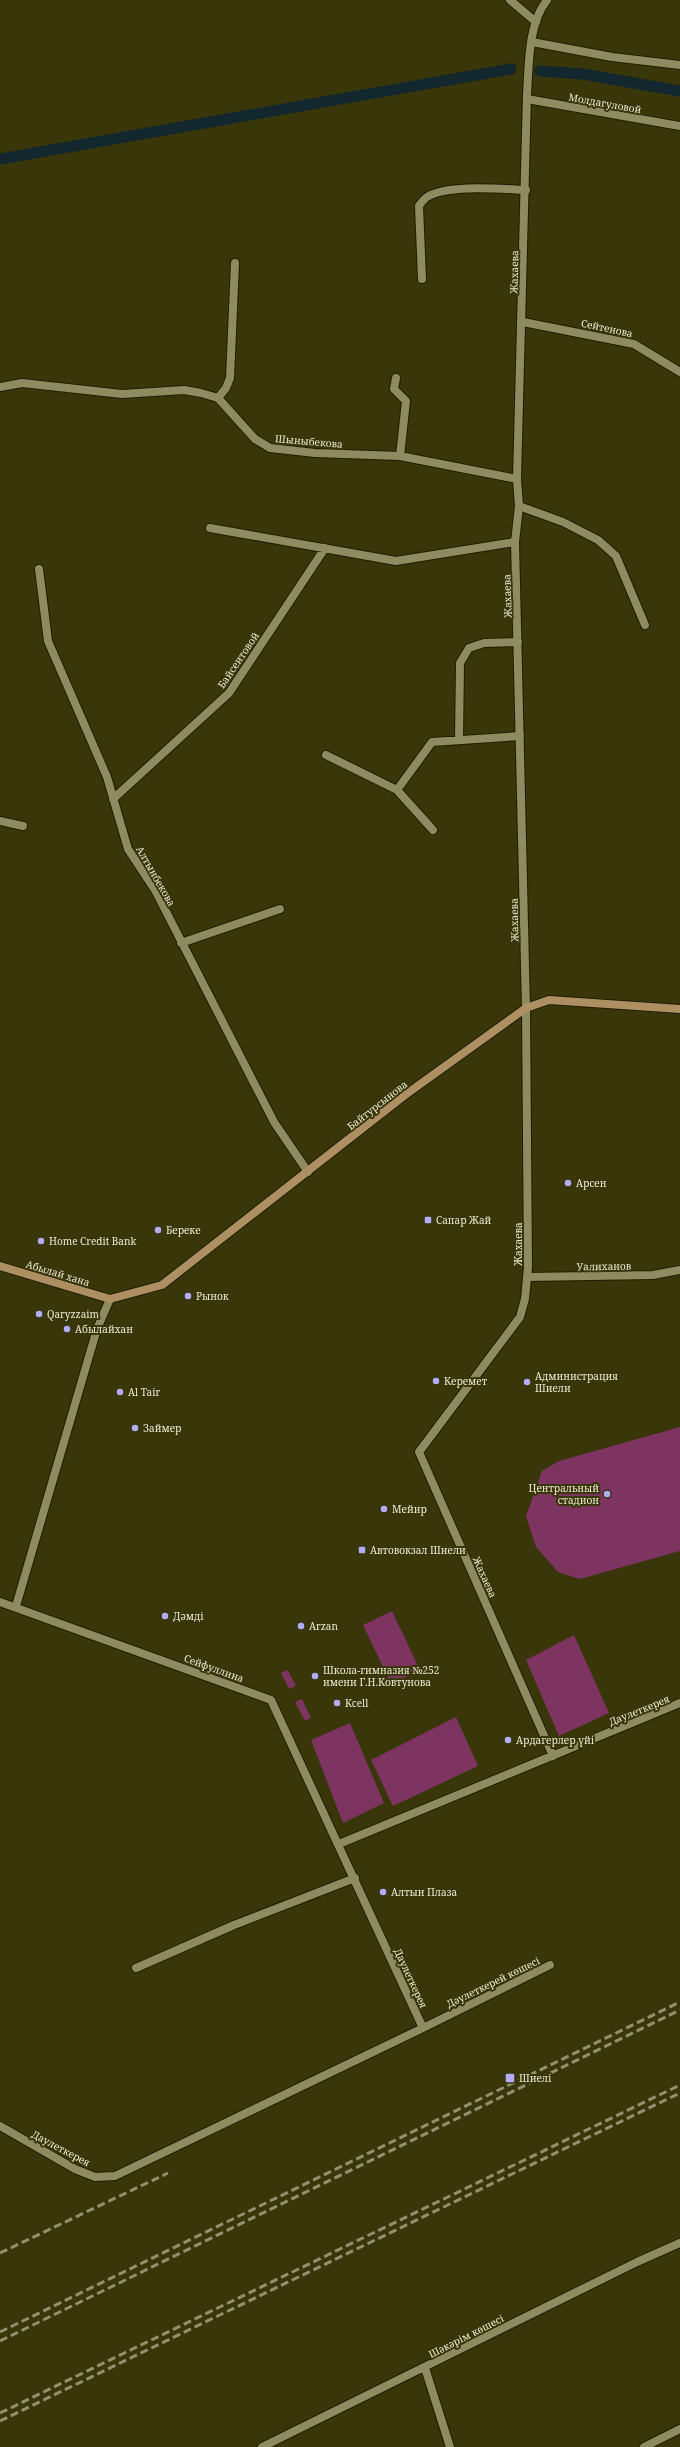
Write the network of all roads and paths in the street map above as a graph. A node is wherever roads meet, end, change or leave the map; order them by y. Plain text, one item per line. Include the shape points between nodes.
1 (547, 0) edge
2 (513, 1) edge
3 (536, 22) junction
4 (532, 42) junction
5 (680, 65) edge
6 (527, 97) junction
7 (680, 126) edge
8 (526, 190) junction
9 (235, 263) dead end
10 (422, 279) dead end
11 (523, 322) junction
12 (680, 372) edge
13 (396, 378) dead end
14 (0, 388) edge
15 (218, 398) junction
16 (400, 456) junction
17 (517, 479) junction
18 (519, 506) junction
19 (210, 528) dead end
20 (515, 542) junction
21 (325, 548) junction
22 (39, 569) dead end
23 (645, 625) dead end
24 (518, 642) junction
25 (520, 736) junction
26 (459, 740) junction
27 (326, 755) dead end
28 (397, 790) junction
29 (113, 799) junction
30 (0, 821) edge
31 (23, 826) dead end
32 (433, 830) dead end
33 (280, 909) dead end
34 (181, 943) junction
35 (526, 1008) junction
36 (680, 1009) edge
37 (308, 1172) junction
38 (0, 1266) edge
39 (680, 1270) edge
40 (527, 1277) junction
41 (110, 1299) junction
42 (0, 1602) edge
43 (16, 1606) junction
44 (680, 1703) edge
45 (553, 1756) junction
46 (339, 1844) junction
47 (355, 1878) junction
48 (550, 1965) dead end
49 (136, 1968) dead end
50 (423, 2028) junction
51 (0, 2126) edge
52 (680, 2243) edge
53 (425, 2368) junction
54 (680, 2429) edge
55 (262, 2447) edge
56 (450, 2447) edge
57 (644, 2447) edge

1 - 3 street, Жахаева
2 - 3 street
3 - 4 street, Жахаева
4 - 5 street via 612,57
4 - 6 street, Жахаева
6 - 7 street, Молдагуловой
6 - 8 street, Жахаева
8 - 10 street via 481,188 427,196 418,206
8 - 11 street, Жахаева
9 - 15 street via 230,378
11 - 12 street, Сейтенова via 634,344
11 - 17 street, Жахаева
13 - 16 street via 394,388 406,401
14 - 15 street via 22,383 122,394 184,390
15 - 16 street, Шыныбекова via 255,439 270,448 315,453
16 - 17 street, Шыныбекова
17 - 18 street, Жахаева
18 - 20 street, Жахаева
18 - 23 street via 563,522 598,540 616,556
19 - 21 street
20 - 21 street via 396,561
20 - 24 street, Жахаева
21 - 29 street, Байсеитовой via 229,693
22 - 29 street, Алтынбекова via 48,641 107,778
24 - 25 street, Жахаева
24 - 26 street via 484,643 469,648 460,663
25 - 26 street
25 - 35 street, Жахаева
26 - 28 street via 432,742
27 - 28 street
28 - 32 street
29 - 34 street, Алтынбекова via 128,849 154,890
30 - 31 street
33 - 34 street
34 - 37 street, Алтынбекова via 274,1122
35 - 36 main road, Байтурсынова via 549,1000
35 - 37 main road, Байтурсынова via 405,1095
35 - 40 street, Жахаева
37 - 41 main road, Байтурсынова via 162,1285
38 - 41 main road, Абылай хана
39 - 40 street, Уалиханов via 653,1274
40 - 45 street, Жахаева via 520,1317 419,1452
41 - 43 street via 97,1329
42 - 43 street, Сейфуллина
43 - 46 street, Сейфуллина via 271,1700
44 - 45 street, Даулеткерея
45 - 46 street, Даулеткерея
46 - 47 street, Даулеткерея
47 - 49 street via 234,1925
47 - 50 street, Даулеткерея
48 - 50 street, Дәулеткерей көшесі
50 - 51 street, Даулеткерея via 115,2176 95,2177 75,2169
52 - 53 street, Шәкәрім көшесі
53 - 55 street, Шәкәрім көшесі
53 - 56 street
54 - 57 street

